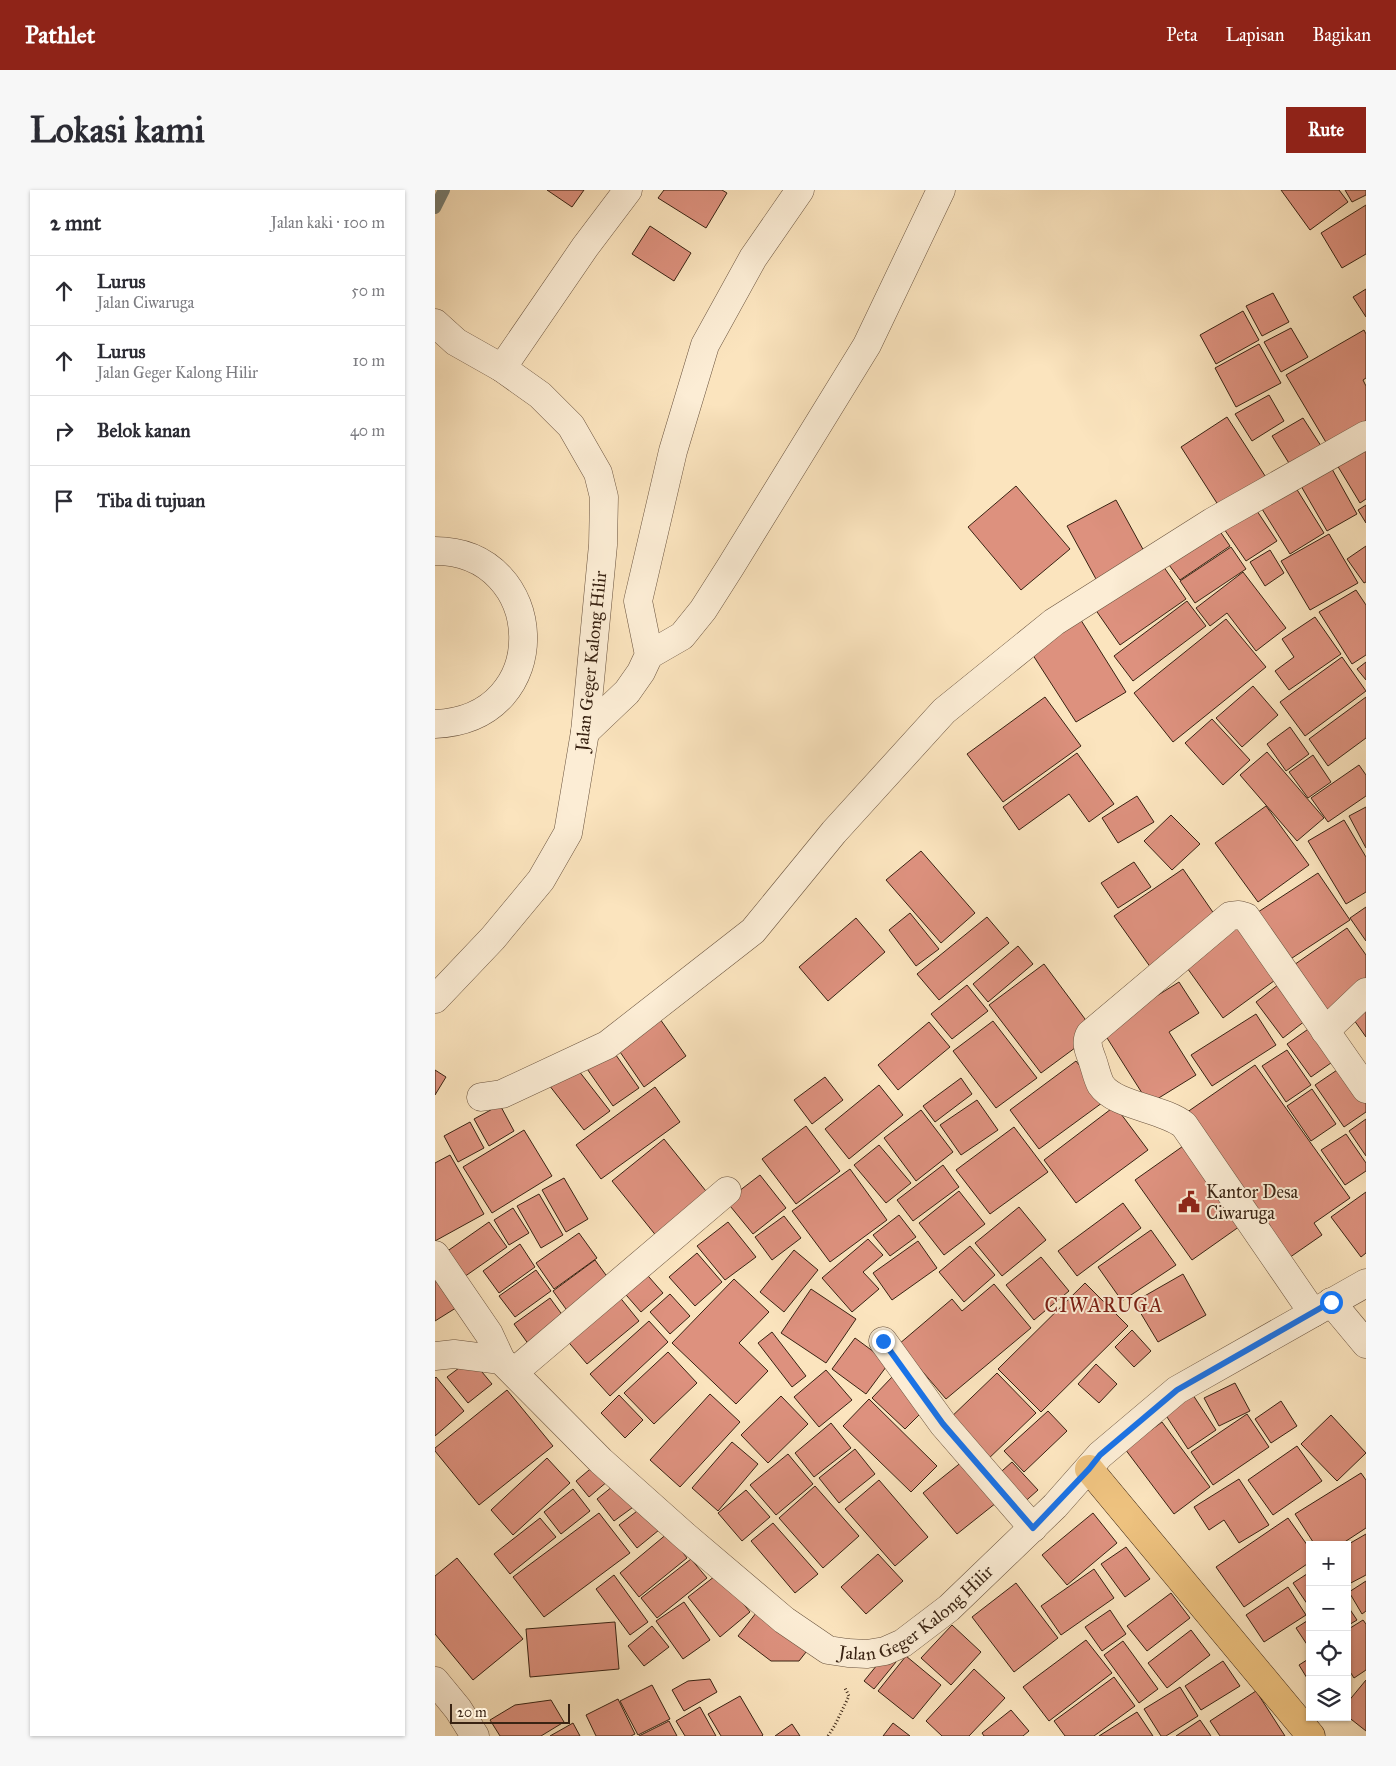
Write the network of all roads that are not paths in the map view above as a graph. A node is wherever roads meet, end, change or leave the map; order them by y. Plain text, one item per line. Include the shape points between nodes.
1 (628, 190) edge
2 (800, 190) edge
3 (941, 190) edge
4 (435, 323) edge
5 (446, 348) edge
6 (502, 368) junction
7 (1366, 435) edge
8 (435, 551) edge
9 (649, 655) junction
10 (435, 724) edge
11 (585, 732) junction
12 (1366, 992) edge
13 (435, 999) edge
14 (1325, 1031) junction
15 (1366, 1089) edge
16 (481, 1097) dead end
17 (727, 1191) dead end
18 (435, 1255) edge
19 (1366, 1283) edge
20 (1322, 1308) junction
21 (883, 1341) dead end
22 (1366, 1344) edge
23 (435, 1356) edge
24 (508, 1366) junction
25 (1089, 1469) junction
26 (1033, 1528) junction
27 (435, 1681) edge
28 (475, 1736) edge
29 (1311, 1736) edge

1 - 6 street
2 - 9 street via 753,258 705,345 673,451 638,601
3 - 9 street via 867,345 731,566 682,636
4 - 5 street, Jalan Geger Kalong Hilir
5 - 6 street, Jalan Geger Kalong Hilir
6 - 11 street, Jalan Geger Kalong Hilir via 540,395 571,426 598,473 604,497 603,545
7 - 16 street via 1212,522 1054,622 944,711 834,832 753,931 607,1045 502,1094
8 - 10 street via 448,551 474,559 497,574 513,596 523,622 523,649 516,676 500,698 478,714 452,723
9 - 11 street via 627,692
11 - 13 street, Jalan Geger Kalong Hilir via 568,833 541,880 493,938
12 - 14 street
14 - 15 street
14 - 20 street via 1245,918 1235,915 1215,928 1087,1039 1101,1085 1120,1099 1177,1119 1184,1125
17 - 24 street
18 - 24 street, Jalan Geger Kalong Hilir
19 - 20 street, Jalan Geger Kalong Hilir
20 - 22 street
20 - 25 street, Jalan Geger Kalong Hilir via 1177,1390 1100,1455
21 - 26 street via 943,1424
23 - 24 street via 455,1354
24 - 26 street, Jalan Geger Kalong Hilir via 601,1462 784,1620 828,1650 867,1654 903,1643 949,1608
25 - 26 street, Jalan Geger Kalong Hilir
25 - 29 main road
27 - 28 street

